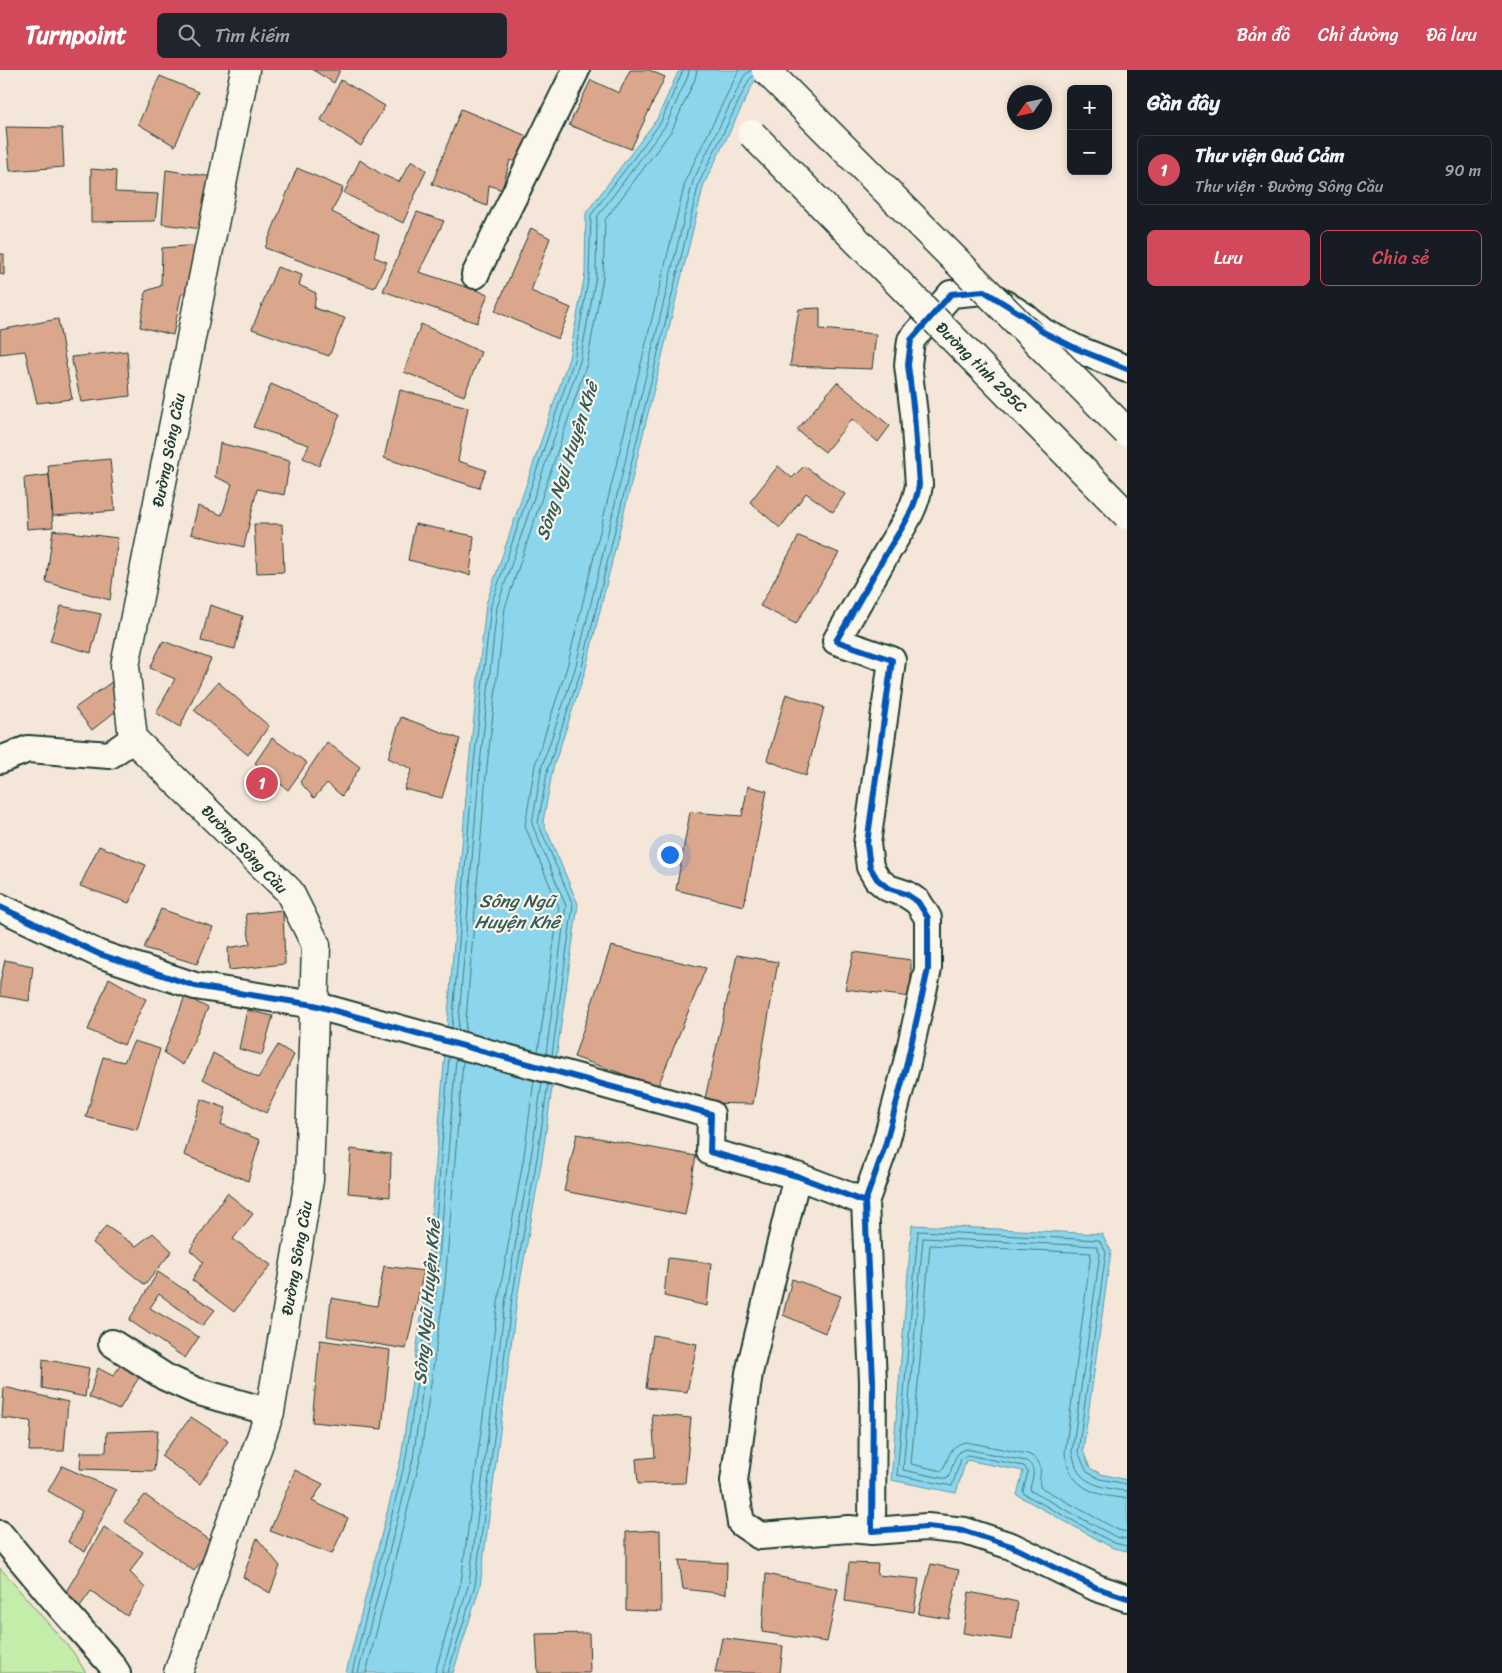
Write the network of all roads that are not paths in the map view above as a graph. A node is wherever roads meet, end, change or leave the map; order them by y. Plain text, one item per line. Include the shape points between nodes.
1 (246, 70) edge
2 (576, 70) edge
3 (766, 70) edge
4 (752, 134) dead end
5 (474, 275) dead end
6 (1127, 369) edge
7 (1127, 432) edge
8 (1127, 515) edge
9 (133, 739) junction
10 (0, 760) edge
11 (0, 907) edge
12 (314, 1005) junction
13 (797, 1176) junction
14 (865, 1202) junction
15 (112, 1343) dead end
16 (270, 1412) junction
17 (872, 1531) junction
18 (0, 1534) edge
19 (1127, 1598) edge
20 (117, 1673) edge
21 (178, 1673) edge

1 - 9 main road, Đường Sông Cầu via 125,666
2 - 5 street
3 - 7 main road, bridge
4 - 8 main road, Đường tỉnh 295C, bridge
6 - 14 street via 1077,350 1043,332 984,291 952,294 911,340 908,365 918,494 906,522 836,641 892,660 867,844 870,867 888,888 918,902 928,918 928,969 885,1146
9 - 10 street via 110,755 28,749
9 - 12 main road, Đường Sông Cầu via 289,891 316,945
11 - 12 street via 99,954 195,986
12 - 13 street via 711,1114 710,1152
12 - 16 main road, Đường Sông Cầu via 309,1180
13 - 14 street
13 - 17 street via 749,1373 734,1481 741,1523 760,1536 849,1529
14 - 17 street via 873,1380
15 - 16 street via 165,1377 196,1391
16 - 21 main road, Đường Sông Cầu
17 - 19 street via 927,1527 965,1531 1011,1546 1098,1588
18 - 20 street

